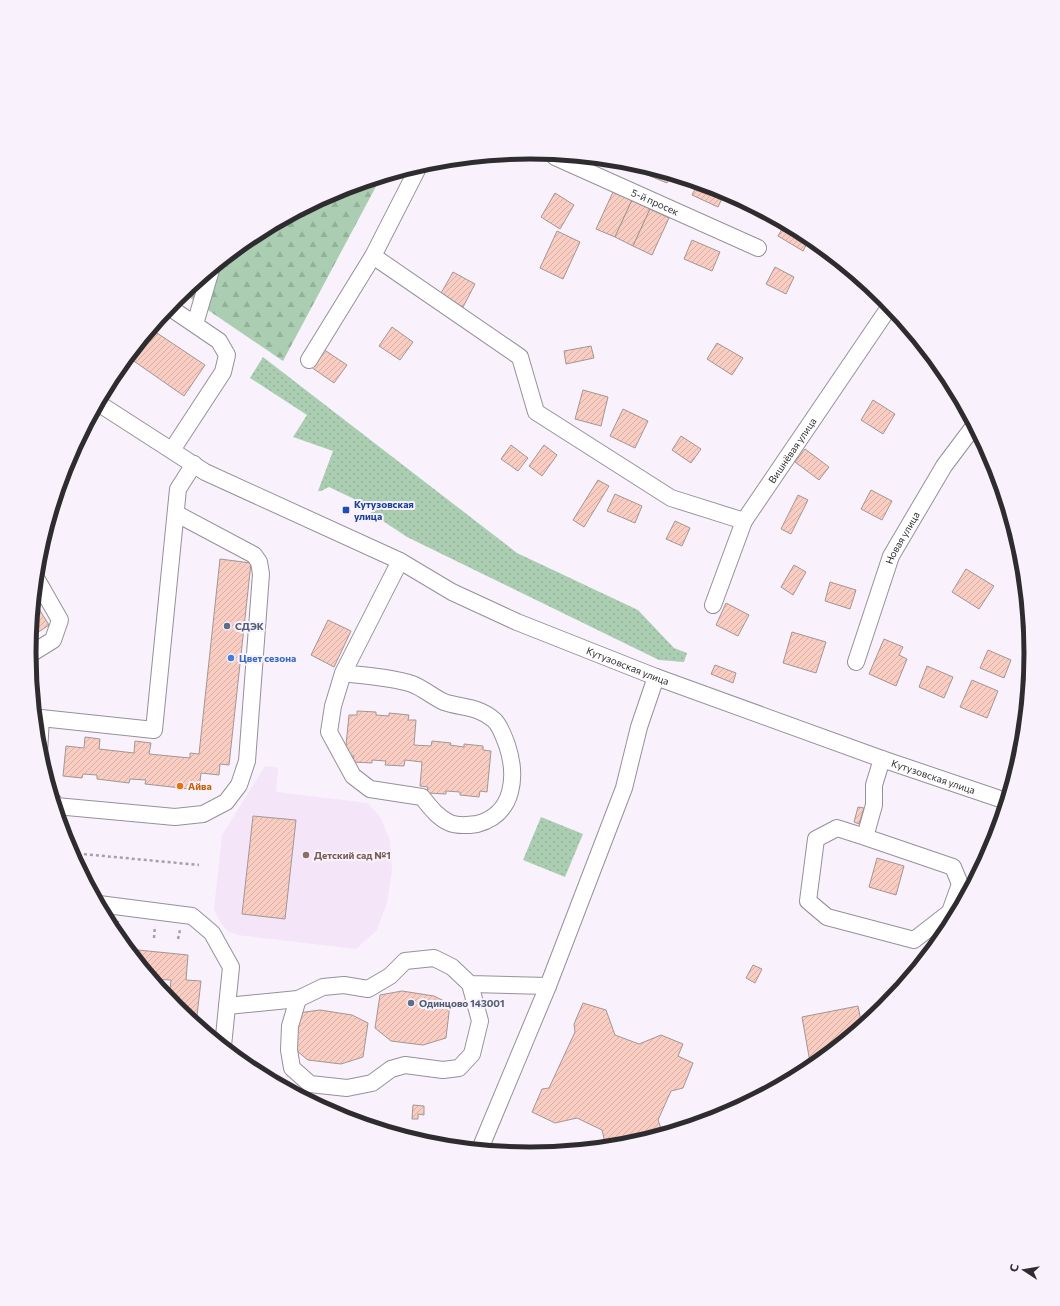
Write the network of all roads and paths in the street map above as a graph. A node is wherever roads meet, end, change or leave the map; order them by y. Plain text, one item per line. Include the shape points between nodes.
1 (562, 160) edge
2 (416, 173) edge
3 (758, 248) dead end
4 (373, 256) junction
5 (209, 278) edge
6 (175, 311) edge
7 (886, 312) edge
8 (195, 324) junction
9 (309, 360) dead end
10 (102, 406) edge
11 (971, 430) edge
12 (172, 450) junction
13 (194, 464) junction
14 (177, 514) junction
15 (744, 521) junction
16 (400, 560) junction
17 (40, 586) edge
18 (713, 605) dead end
19 (36, 651) edge
20 (856, 662) dead end
21 (343, 673) junction
22 (656, 677) junction
23 (40, 718) edge
24 (882, 759) junction
25 (1002, 800) edge
26 (60, 806) edge
27 (865, 837) junction
28 (79, 854) edge
29 (199, 865) dead end
30 (105, 905) edge
31 (113, 918) edge
32 (155, 922) dead end
33 (118, 925) edge
34 (154, 938) dead end
35 (470, 984) junction
36 (548, 986) junction
37 (298, 998) junction
38 (227, 1006) junction
39 (224, 1040) edge
40 (482, 1144) edge

1 - 3 street, 5-й просек
2 - 4 street
4 - 9 street
4 - 15 street via 520,357 536,412 671,498
5 - 8 street
6 - 8 street
7 - 15 street, Вишнёвая улица
8 - 12 street via 219,341 227,355 223,372
10 - 12 street, Кутузовская улица
11 - 20 street, Новая улица via 944,466 891,556
12 - 13 street, Кутузовская улица
13 - 14 street via 178,489
13 - 16 street, Кутузовская улица via 205,472
14 - 23 street via 154,730
14 - 26 street via 254,555 259,562 261,574 246,761 239,785 226,802 203,814 175,817
15 - 18 street, Вишнёвая улица
16 - 21 street
16 - 22 street, Кутузовская улица via 452,592 517,622
17 - 19 street via 60,620 53,640
21 - 21 street via 333,706 329,732 353,776 370,789 422,797 437,815 451,824 472,825 484,822 500,812 508,800 513,780 512,760 495,721 474,708 445,702 413,684
22 - 24 street, Кутузовская улица
22 - 36 street via 639,727 624,788
24 - 25 street, Кутузовская улица
24 - 27 street via 874,786 874,805
27 - 27 street via 953,867 960,884 950,912 914,940 827,917 808,901 816,839 837,828
28 - 29 path
30 - 38 street via 192,916 212,933 231,967
31 - 33 path via 118,919
32 - 34 path
35 - 36 street
35 - 37 street via 452,967 434,958 419,959 405,961 390,976 368,989 344,985 323,987
35 - 37 street via 480,1021 472,1054 459,1068 443,1070 405,1065 391,1069 372,1083 347,1088 310,1084 292,1068 289,1050 290,1026
36 - 40 street
37 - 38 street
38 - 39 street

